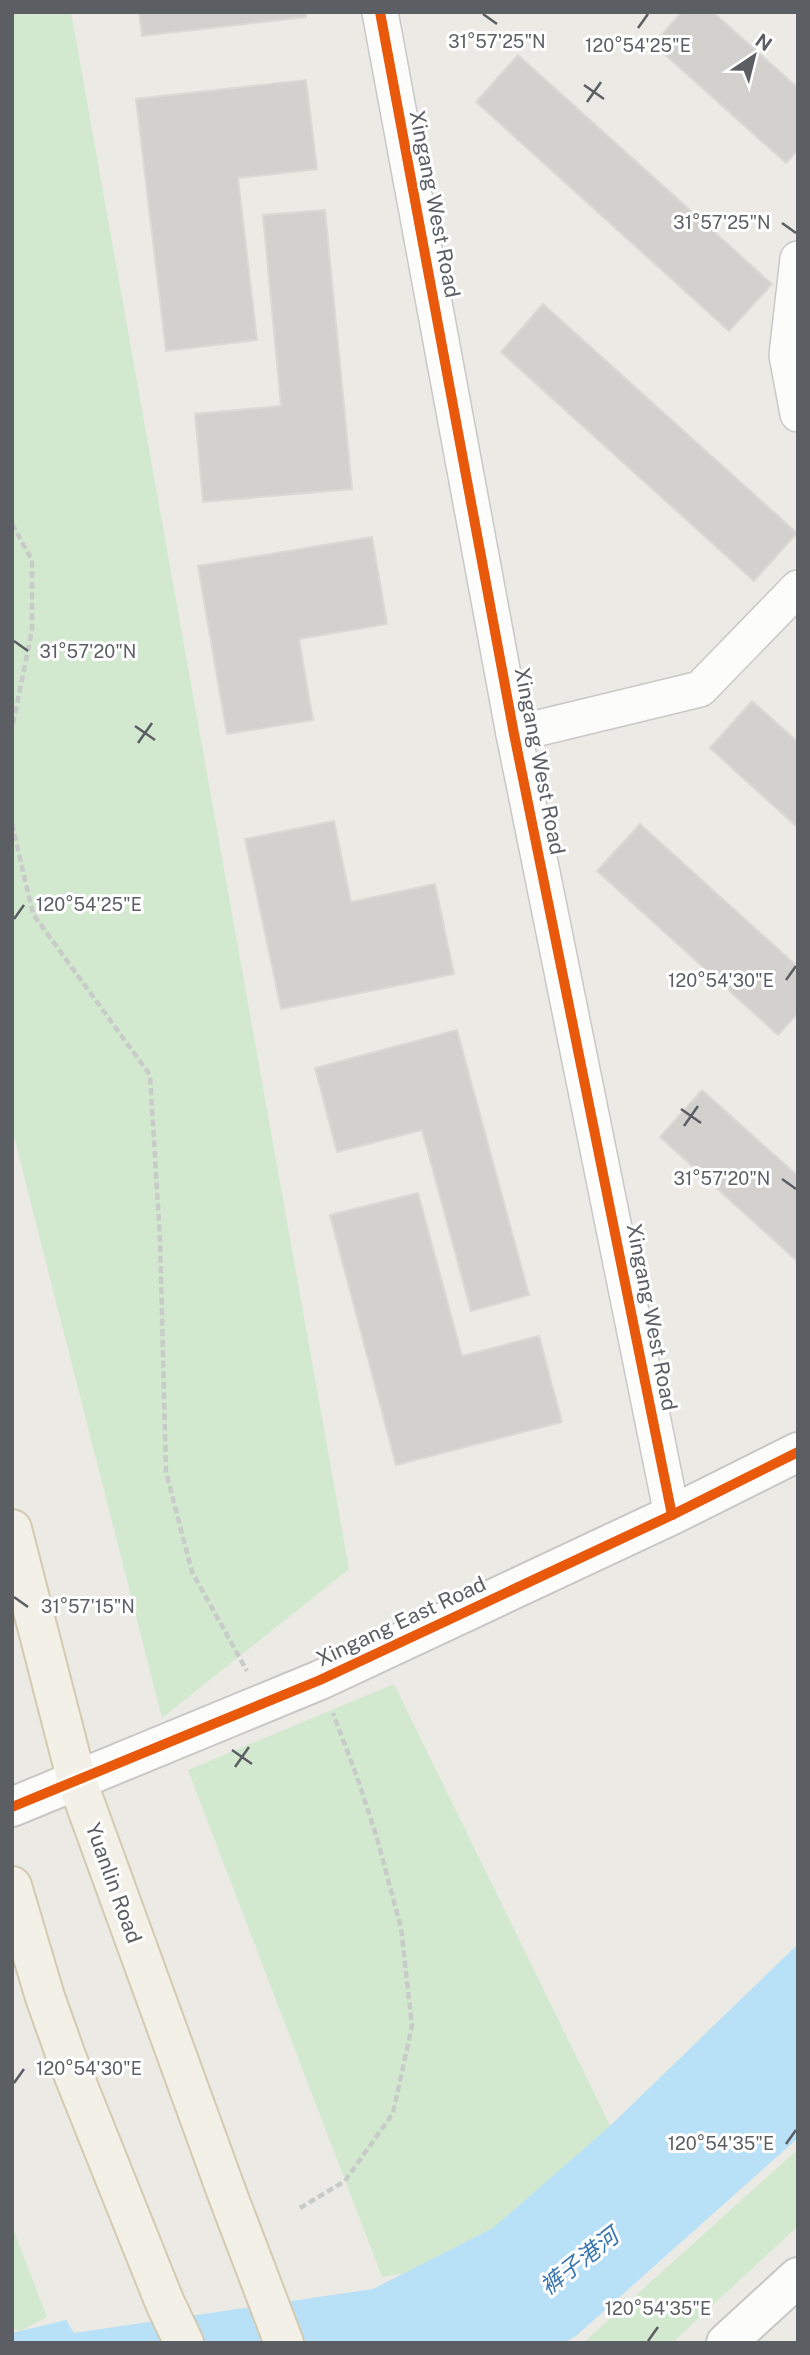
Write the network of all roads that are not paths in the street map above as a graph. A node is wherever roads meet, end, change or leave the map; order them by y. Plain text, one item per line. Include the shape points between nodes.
1 (380, 12) edge
2 (798, 259) edge
3 (798, 414) edge
4 (798, 588) edge
5 (514, 734) junction
6 (798, 1452) edge
7 (673, 1515) junction
8 (12, 1529) edge
9 (78, 1781) junction
10 (12, 1807) edge
11 (12, 1886) edge
12 (798, 2277) edge
13 (184, 2343) edge
14 (284, 2343) edge
15 (726, 2343) edge

1 - 5 street, Xingang West Road
2 - 3 street via 787,355
4 - 5 street via 700,689
5 - 7 street, Xingang West Road
6 - 7 street, Xingang East Road
7 - 9 street, Xingang East Road via 320,1680
8 - 9 main road, Yuanlin Road
9 - 10 street, Xingang East Road
9 - 14 main road, Yuanlin Road
11 - 13 main road via 62,2044
12 - 15 street

